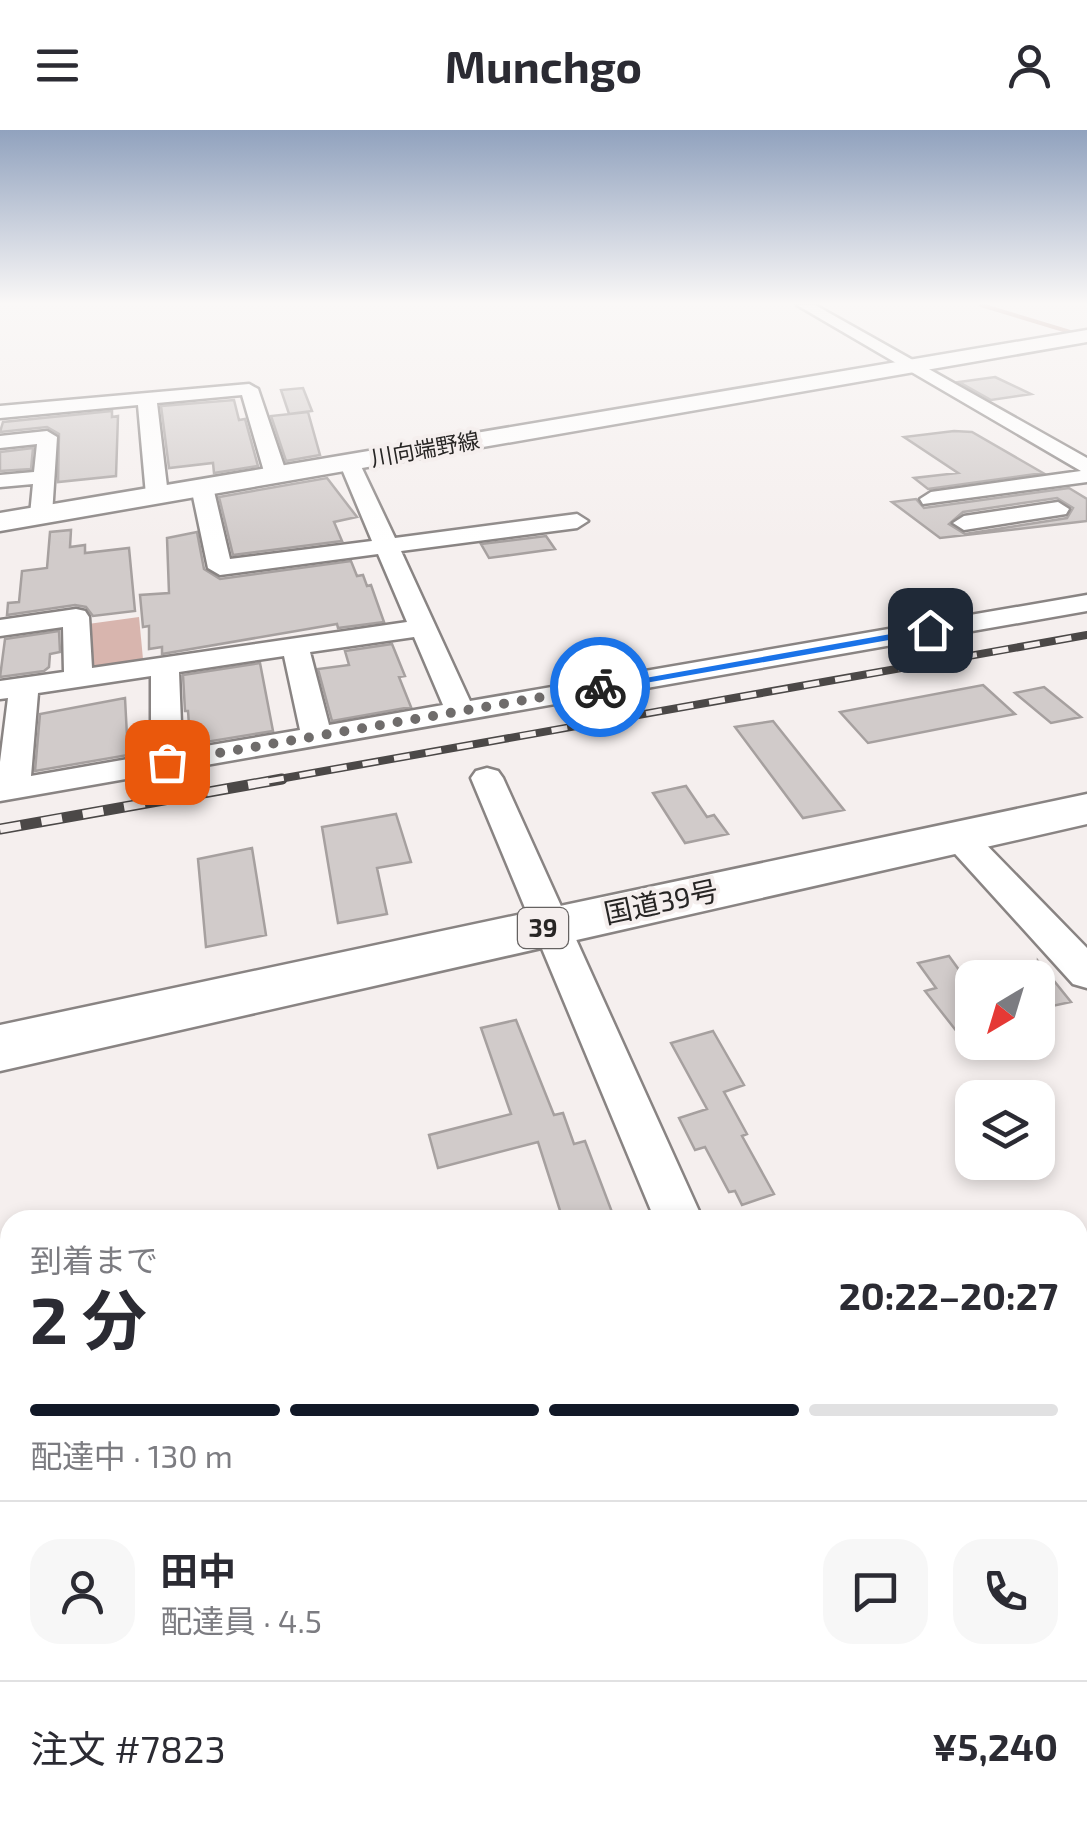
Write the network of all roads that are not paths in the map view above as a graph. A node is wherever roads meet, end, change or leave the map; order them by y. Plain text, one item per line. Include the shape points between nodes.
1 (803, 384) edge
2 (943, 384) edge
3 (147, 398) junction
4 (0, 412) edge
5 (0, 442) edge
6 (349, 462) junction
7 (1087, 466) edge
8 (276, 475) junction
9 (44, 476) junction
10 (1087, 476) edge
11 (0, 481) edge
12 (908, 482) dead end
13 (202, 487) junction
14 (156, 495) junction
15 (931, 499) junction
16 (1058, 509) dead end
17 (41, 515) junction
18 (0, 522) edge
19 (578, 522) dead end
20 (385, 546) junction
21 (1087, 603) edge
22 (0, 628) edge
23 (421, 628) junction
24 (295, 646) junction
25 (164, 666) junction
26 (78, 678) junction
27 (12, 688) edge
28 (460, 712) junction
29 (318, 736) junction
30 (167, 762) junction
31 (486, 778) dead end
32 (7, 790) edge
33 (1087, 809) edge
34 (960, 837) junction
35 (552, 926) junction
36 (1087, 973) edge
37 (0, 1048) edge
38 (675, 1210) edge

1 - 6 main road, 川向端野線
2 - 7 street
3 - 4 street
3 - 8 street via 248,388
3 - 14 street
5 - 9 street via 47,437
6 - 8 main road, 川向端野線
6 - 20 street
8 - 13 main road, 川向端野線
9 - 11 street
9 - 17 street
10 - 15 street
12 - 15 street
13 - 14 main road, 川向端野線
13 - 20 street via 220,568
14 - 17 main road, 川向端野線
15 - 16 street via 970,527
17 - 18 main road, 川向端野線
19 - 20 street
20 - 23 street
21 - 28 street
22 - 26 street via 76,617
23 - 24 street
23 - 28 street
24 - 25 street
24 - 29 street
25 - 26 street
25 - 30 street
26 - 27 street
27 - 32 street
28 - 29 street
29 - 30 street
30 - 32 street
31 - 35 street
33 - 34 highway, 国道39号 / 39
34 - 35 highway, 国道39号 / 39
34 - 36 street
35 - 37 highway, 国道39号 / 39
35 - 38 street

